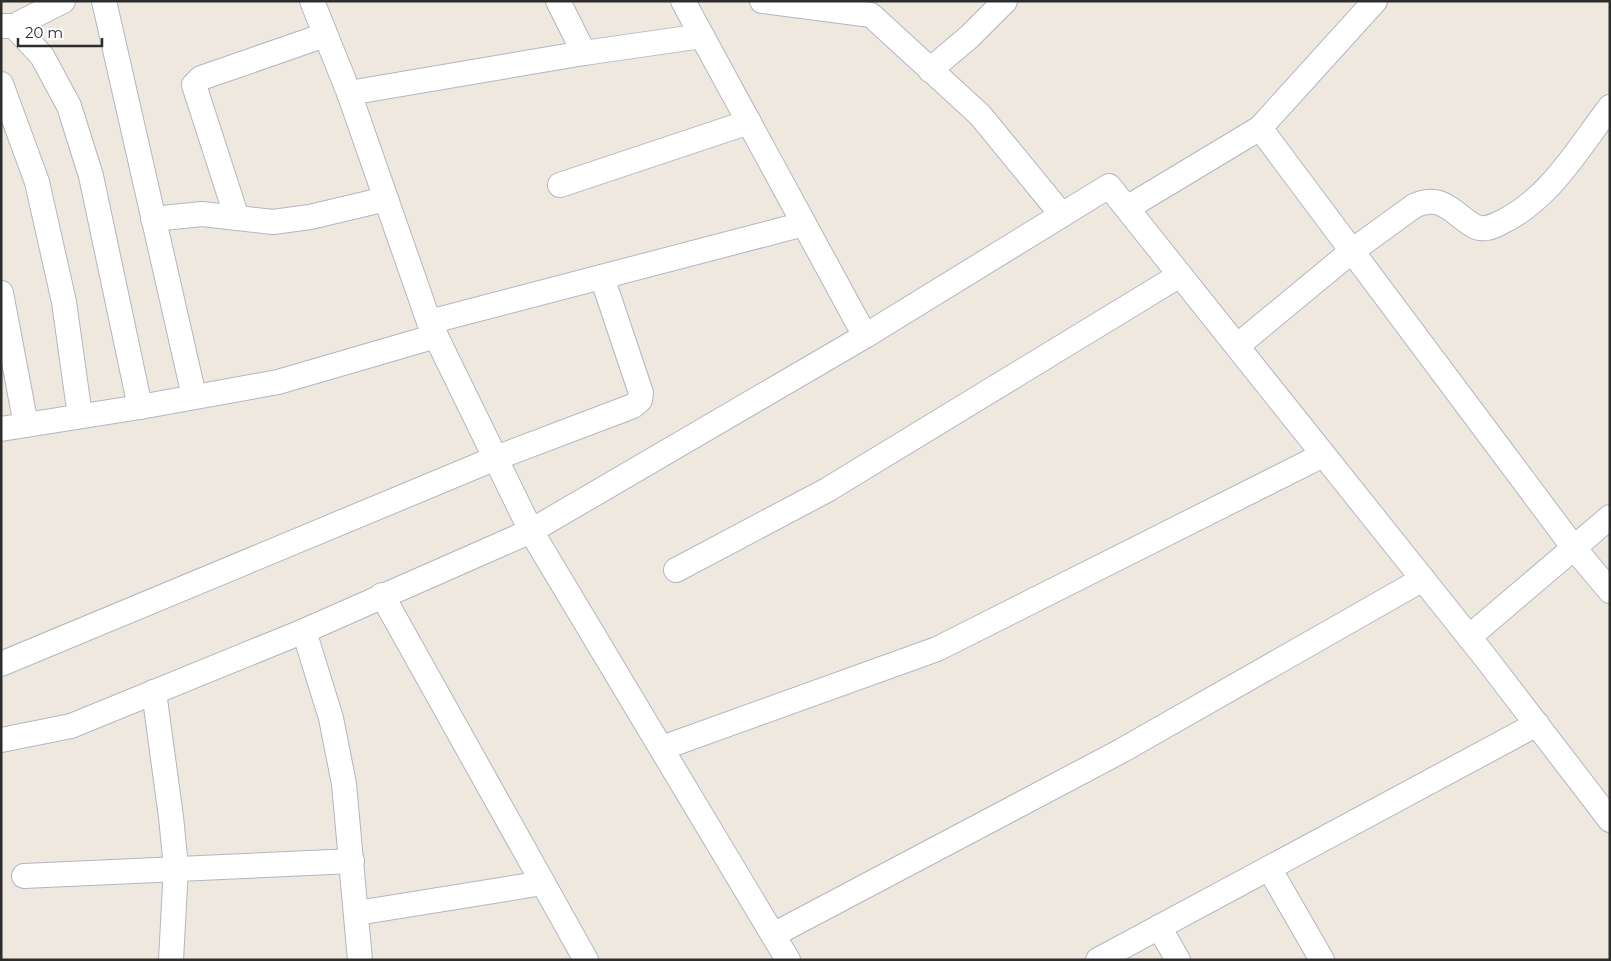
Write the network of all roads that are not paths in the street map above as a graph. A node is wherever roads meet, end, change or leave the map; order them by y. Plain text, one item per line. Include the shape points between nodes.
1 (63, 1) edge
2 (104, 1) edge
3 (312, 1) edge
4 (558, 1) edge
5 (683, 1) edge
6 (762, 1) edge
7 (1005, 1) edge
8 (1375, 1) edge
9 (8, 26) edge
10 (325, 35) junction
11 (702, 36) junction
12 (584, 53) junction
13 (930, 70) junction
14 (1, 84) edge
15 (349, 93) junction
16 (1610, 107) edge
17 (749, 122) junction
18 (1260, 128) junction
19 (560, 185) dead end
20 (386, 199) junction
21 (1127, 208) junction
22 (1062, 215) junction
23 (237, 218) junction
24 (153, 219) junction
25 (804, 224) junction
26 (1352, 251) junction
27 (1180, 275) junction
28 (602, 277) junction
29 (1, 293) edge
30 (433, 329) junction
31 (865, 336) junction
32 (1237, 346) junction
33 (194, 396) junction
34 (140, 407) junction
35 (80, 416) junction
36 (26, 425) junction
37 (1, 429) edge
38 (1324, 455) junction
39 (496, 458) junction
40 (1610, 517) edge
41 (531, 530) junction
42 (1574, 548) junction
43 (676, 570) dead end
44 (1423, 579) junction
45 (1610, 591) edge
46 (382, 595) junction
47 (304, 631) junction
48 (1469, 637) junction
49 (1, 664) edge
50 (154, 692) junction
51 (1536, 724) junction
52 (1, 740) edge
53 (662, 748) junction
54 (1610, 820) edge
55 (352, 861) junction
56 (176, 867) junction
57 (1269, 868) junction
58 (24, 876) dead end
59 (543, 883) junction
60 (357, 913) junction
61 (1159, 927) junction
62 (773, 935) junction
63 (171, 960) edge
64 (360, 960) edge
65 (586, 960) edge
66 (788, 960) edge
67 (1098, 960) edge
68 (1178, 960) edge
69 (1322, 960) edge

1 - 9 street
2 - 24 street
3 - 10 street
4 - 12 street
5 - 11 street
6 - 13 street via 870,15
7 - 13 street
8 - 18 street
9 - 34 street via 42,56 69,106 91,176
10 - 15 street
10 - 23 street via 201,78 194,85
11 - 12 street
11 - 17 street
12 - 15 street
13 - 22 street via 980,116
14 - 35 street via 36,182 64,302
15 - 20 street
16 - 26 street via 1562,172 1536,199 1510,218 1484,229 1476,227 1444,204 1425,201
17 - 19 street
17 - 25 street
18 - 21 street
18 - 26 street
20 - 23 street via 310,218 273,222
20 - 30 street
21 - 22 street via 1109,186
21 - 27 street
22 - 31 street
23 - 24 street via 202,214
24 - 33 street
25 - 28 street
25 - 31 street
26 - 32 street
26 - 42 street
27 - 32 street
27 - 43 street via 828,490
28 - 30 street
28 - 39 street via 641,393 640,400 633,406
29 - 36 street
30 - 33 street via 278,382
30 - 39 street
31 - 41 street
32 - 38 street
33 - 34 street
34 - 35 street
35 - 36 street
36 - 37 street
38 - 44 street
38 - 53 street via 937,649
39 - 41 street
39 - 49 street
40 - 42 street
41 - 46 street
41 - 53 street
42 - 45 street
42 - 48 street
44 - 48 street
44 - 62 street via 1121,751
46 - 47 street
46 - 59 street
47 - 50 street
47 - 55 street via 331,718 344,784
48 - 51 street
50 - 52 street via 71,726
50 - 56 street
51 - 54 street
51 - 57 street
53 - 62 street
55 - 56 street
55 - 60 street
56 - 58 street
56 - 63 street
57 - 61 street
57 - 69 street
59 - 60 street
59 - 65 street
60 - 64 street
61 - 67 street
61 - 68 street
62 - 66 street

